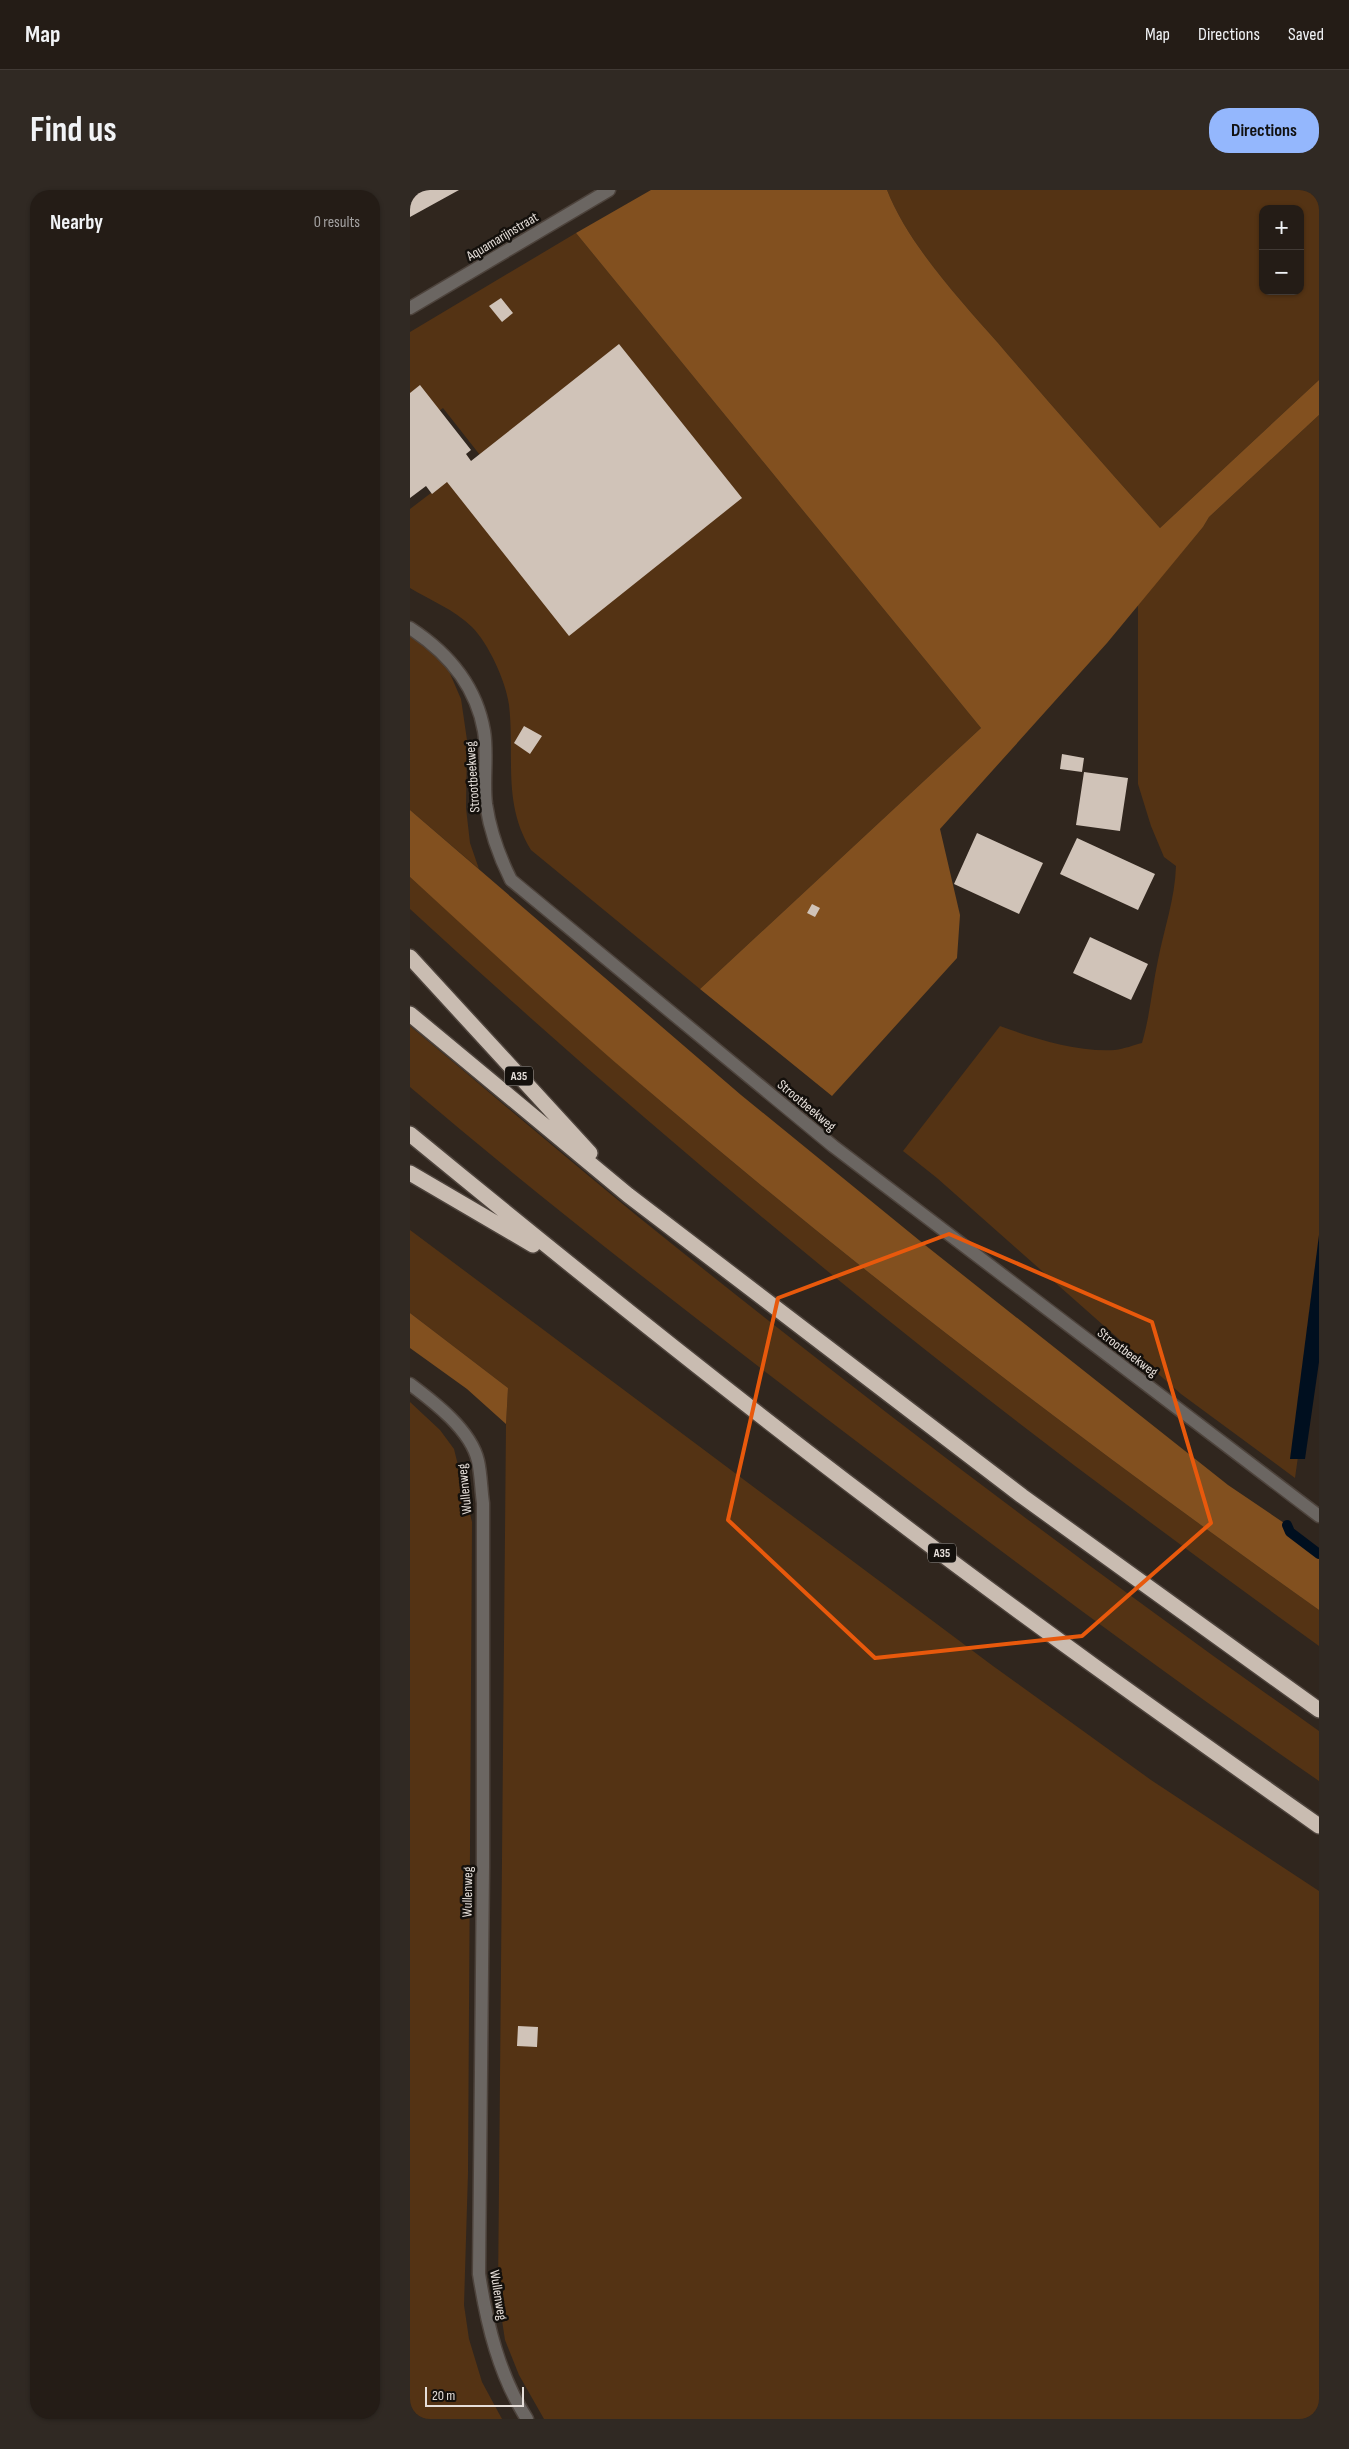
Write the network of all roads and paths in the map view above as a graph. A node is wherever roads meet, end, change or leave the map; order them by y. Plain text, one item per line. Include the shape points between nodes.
1 (609, 190) edge
2 (410, 308) edge
3 (410, 628) edge
4 (410, 957) edge
5 (410, 1014) edge
6 (410, 1134) edge
7 (410, 1173) edge
8 (628, 1195) junction
9 (573, 1268) junction
10 (410, 1384) edge
11 (1319, 1516) edge
12 (1319, 1710) edge
13 (1319, 1826) edge
14 (527, 2419) edge

1 - 2 street, Aquamarijnstraat
3 - 11 street, Strootbeekweg via 432,642 459,671 473,694 484,731 486,803 497,852 511,880 833,1146
4 - 8 highway, A35
5 - 8 highway, A35
6 - 9 highway, A35
7 - 9 highway, A35
8 - 12 highway, A35 via 1022,1496
9 - 13 highway, A35 via 889,1514 1128,1691
10 - 14 street, Wullenweg via 462,1430 478,1459 483,1503 479,2274 498,2361

